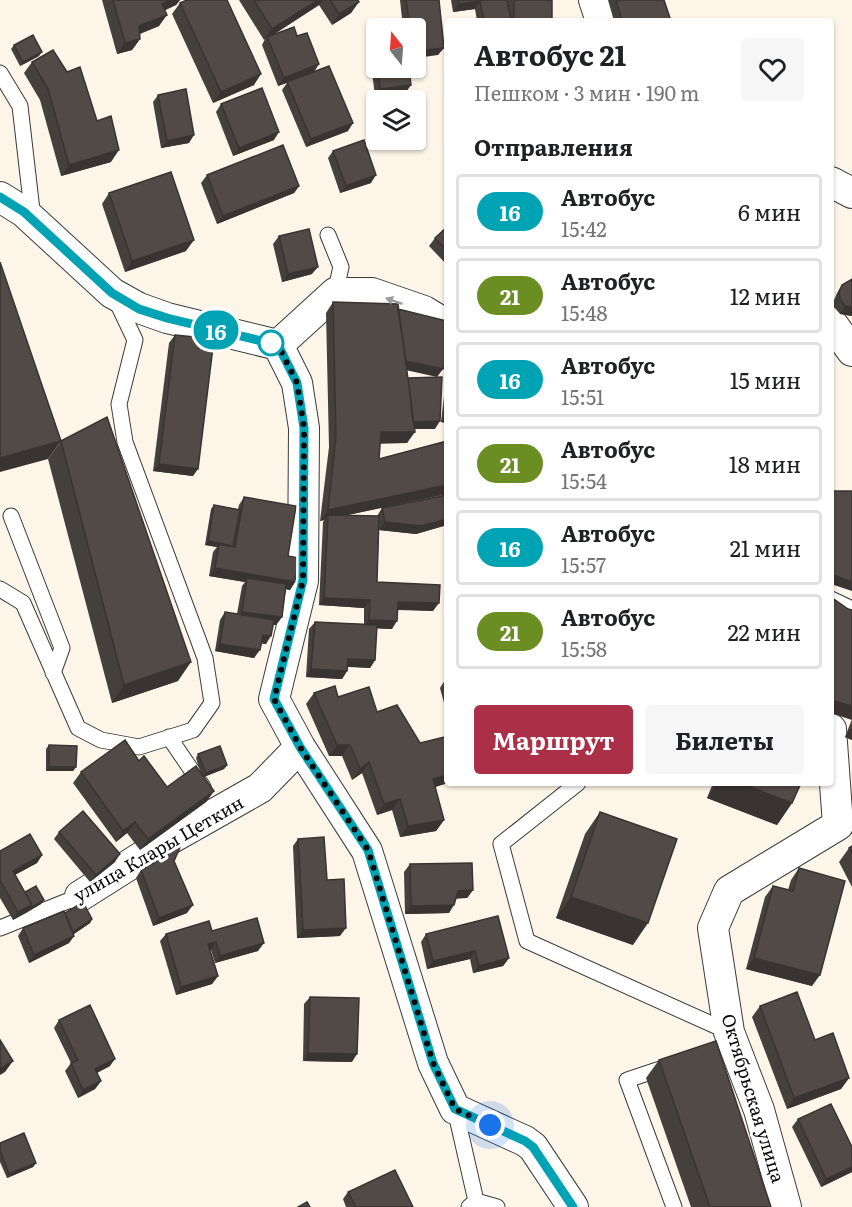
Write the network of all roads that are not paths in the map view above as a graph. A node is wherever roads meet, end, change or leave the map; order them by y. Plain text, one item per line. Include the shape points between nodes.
1 (594, 0) edge
2 (600, 18) edge
3 (0, 73) edge
4 (834, 184) edge
5 (852, 193) edge
6 (0, 197) edge
7 (33, 221) junction
8 (328, 235) dead end
9 (112, 293) junction
10 (334, 293) junction
11 (444, 323) edge
12 (834, 326) edge
13 (278, 345) junction
14 (852, 351) edge
15 (11, 516) dead end
16 (0, 589) edge
17 (834, 600) edge
18 (852, 609) edge
19 (53, 673) junction
20 (169, 737) junction
21 (300, 747) junction
22 (834, 770) edge
23 (574, 786) edge
24 (219, 812) junction
25 (80, 896) joint
26 (0, 928) edge
27 (729, 1032) junction
28 (681, 1062) edge
29 (455, 1109) junction
30 (775, 1203) edge
31 (473, 1204) edge
32 (497, 1207) edge
33 (573, 1207) edge
34 (674, 1207) edge

1 - 2 street
3 - 7 lane via 20,106
4 - 5 street
6 - 7 street
7 - 9 street
8 - 10 lane via 341,267
9 - 13 street via 139,309 167,318
9 - 20 lane via 135,340 119,404 125,442 205,658 212,703 193,730
11 -> 10 street via 424,311 372,293
10 - 13 street
12 - 14 street
13 - 21 street via 297,383 304,428 303,580 274,699
15 - 19 lane via 63,648
16 - 19 lane via 23,603
17 - 18 lane
19 - 20 lane via 78,728 101,740 139,747
20 - 24 lane
21 - 24 street, улица Клары Цеткин via 260,788
21 - 29 street via 368,850 433,1063
22 - 27 street, Октябрьская улица via 838,825 729,891 713,928
23 - 27 lane via 501,844 527,941
24 - 25 street, улица Клары Цеткин
25 - 26 lane, улица Клары Цеткин
27 - 30 street, Октябрьская улица via 759,1110
28 - 34 lane via 627,1080
29 - 31 lane
29 - 33 street via 533,1147
31 - 32 lane

